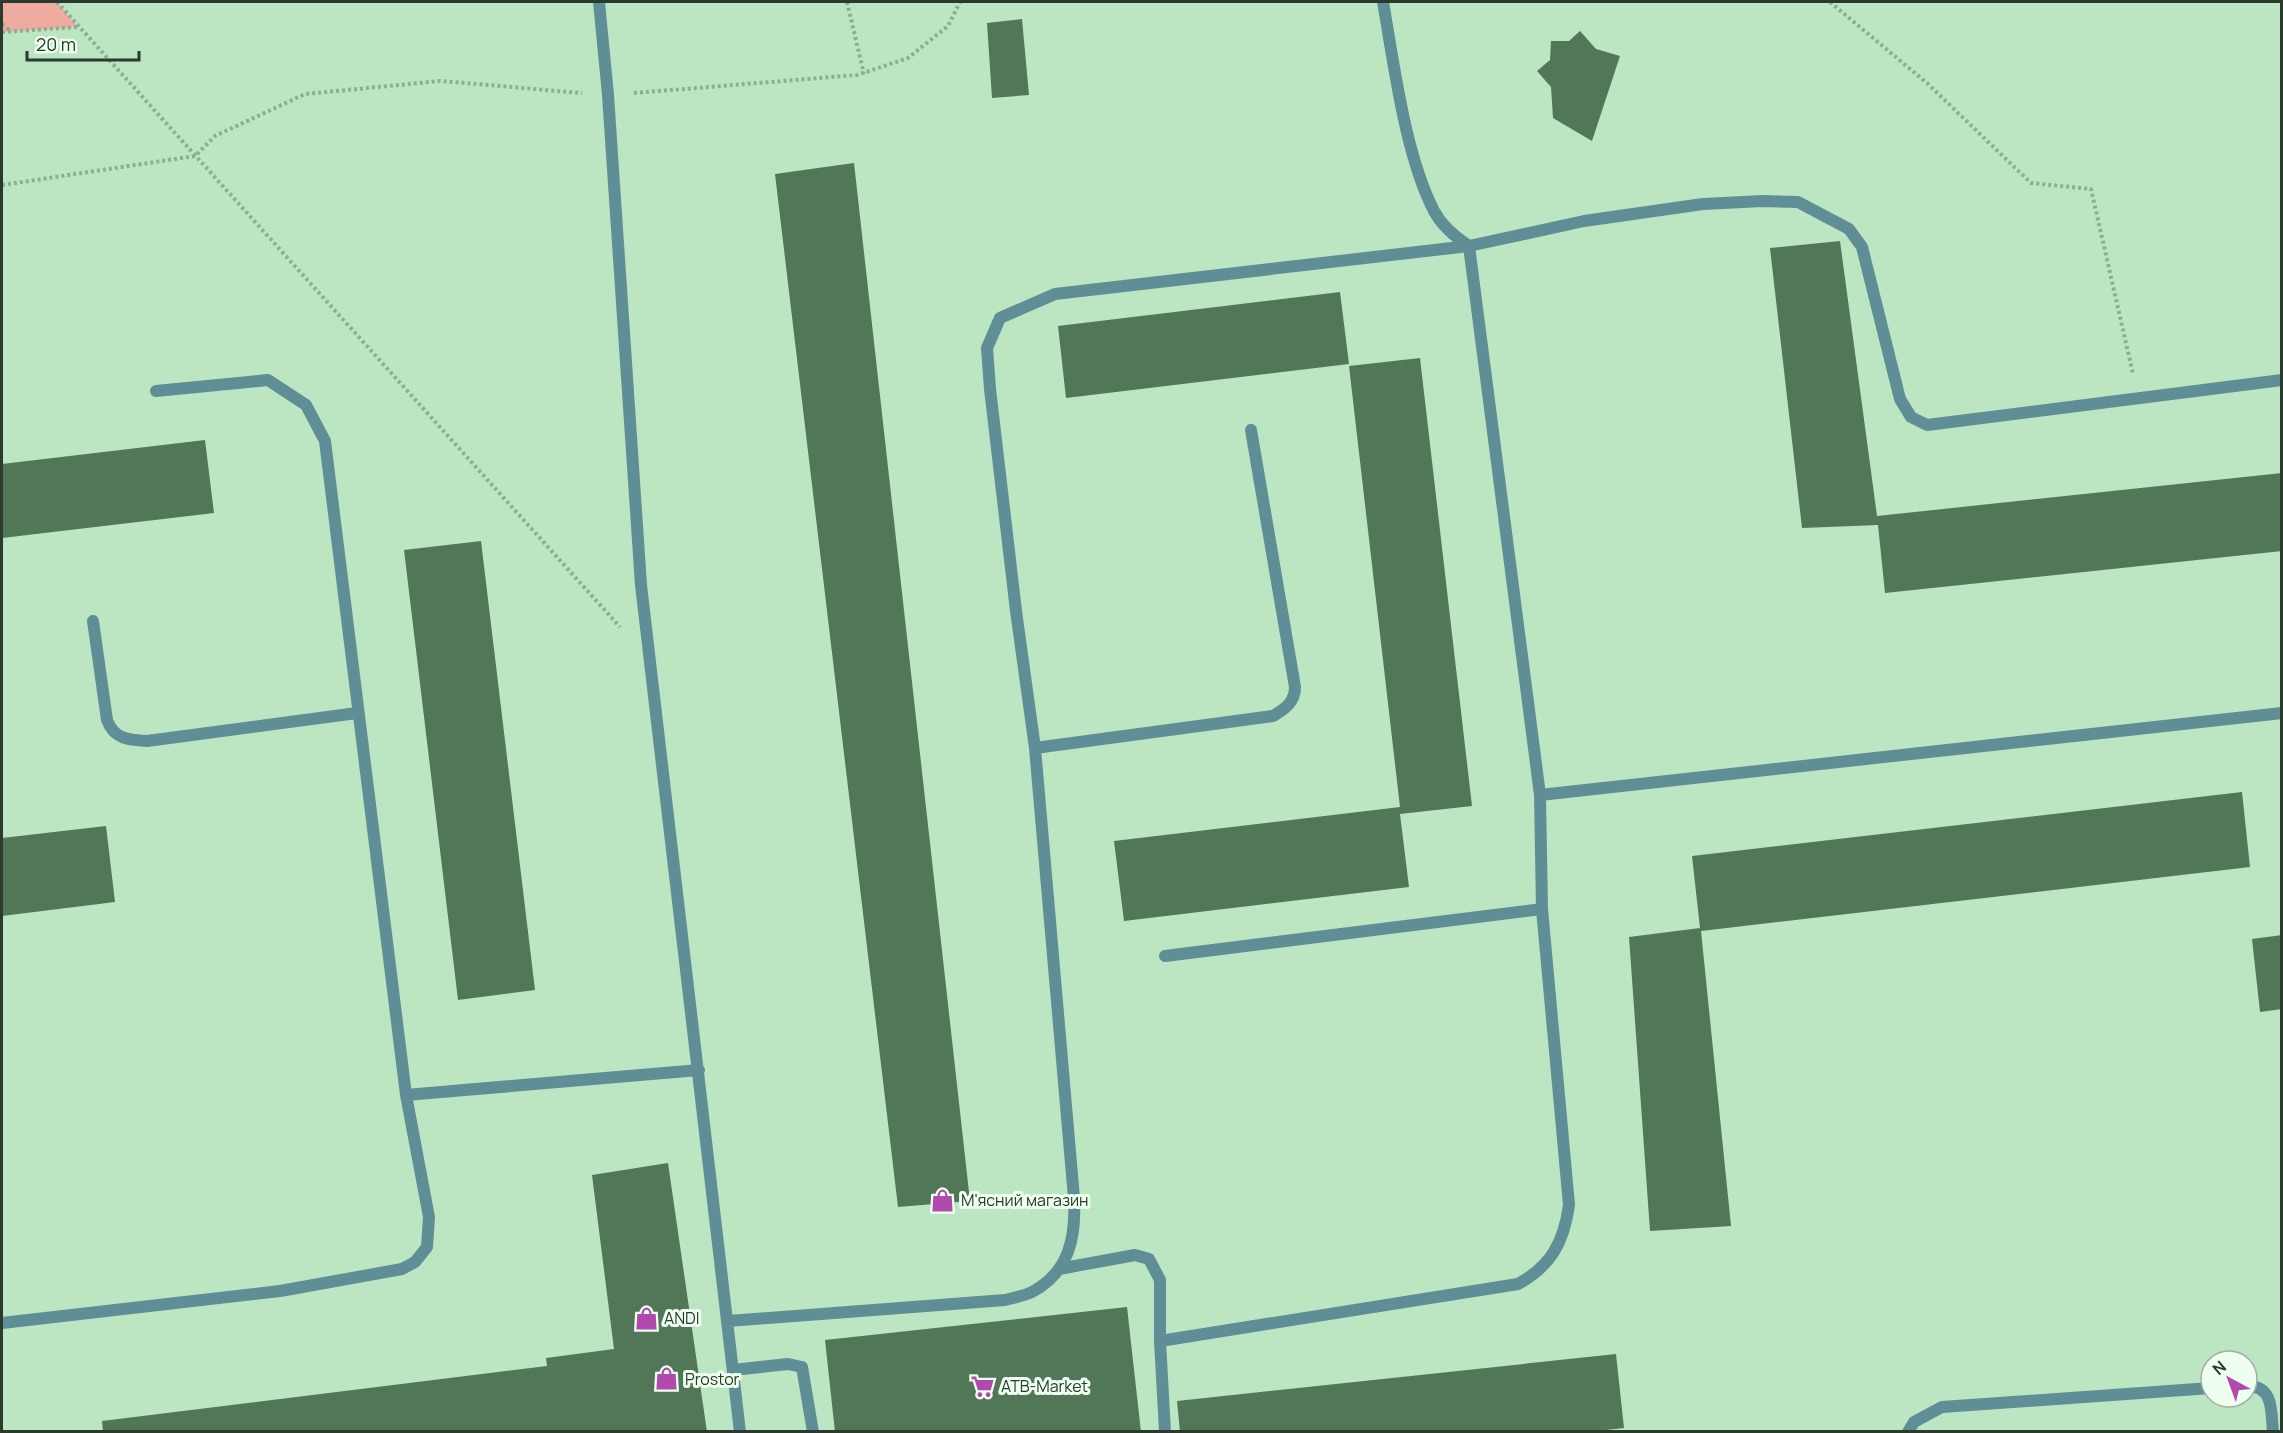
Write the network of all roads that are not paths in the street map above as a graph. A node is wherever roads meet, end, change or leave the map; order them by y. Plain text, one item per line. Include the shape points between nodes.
1 (599, 2) edge
2 (1383, 2) edge
3 (1469, 246) junction
4 (2282, 380) edge
5 (156, 391) dead end
6 (1251, 430) dead end
7 (93, 621) dead end
8 (357, 713) junction
9 (2282, 713) edge
10 (1035, 748) junction
11 (1540, 795) junction
12 (1542, 909) junction
13 (1165, 956) dead end
14 (699, 1070) junction
15 (406, 1095) junction
16 (1059, 1269) junction
17 (728, 1321) junction
18 (2, 1323) edge
19 (1160, 1341) junction
20 (733, 1370) junction
21 (2199, 1389) edge
22 (2259, 1389) edge
23 (740, 1431) edge
24 (813, 1431) edge
25 (1166, 1431) edge
26 (1908, 1431) edge
27 (2273, 1431) edge

1 - 14 lane via 640,573
2 - 3 lane via 1417,168 1434,212 1451,234
3 - 4 lane via 1584,221 1703,204 1798,202 1849,229 1862,247 1900,399 1911,417 1927,425
3 - 10 lane via 1055,294 1000,318 987,348 990,389
3 - 11 lane
5 - 8 lane via 267,381 306,405 325,441
6 - 10 lane via 1295,687 1287,709 1273,716
7 - 8 lane via 107,720 119,737 156,740
8 - 15 lane
9 - 11 lane
10 - 16 lane via 1076,1227
11 - 12 lane
12 - 13 lane
12 - 19 lane via 1569,1205 1553,1254 1538,1273 1518,1284
14 - 15 lane
14 - 17 lane
15 - 18 lane via 429,1217 427,1247 415,1262 402,1269 280,1291
16 - 17 lane via 1032,1292 1005,1300
16 - 19 lane via 1135,1255 1149,1258 1160,1280
17 - 20 lane
19 - 25 lane
20 - 23 lane
20 - 24 lane via 788,1364 801,1367
21 - 26 lane via 1942,1407 1914,1422
22 - 27 lane via 2271,1398

